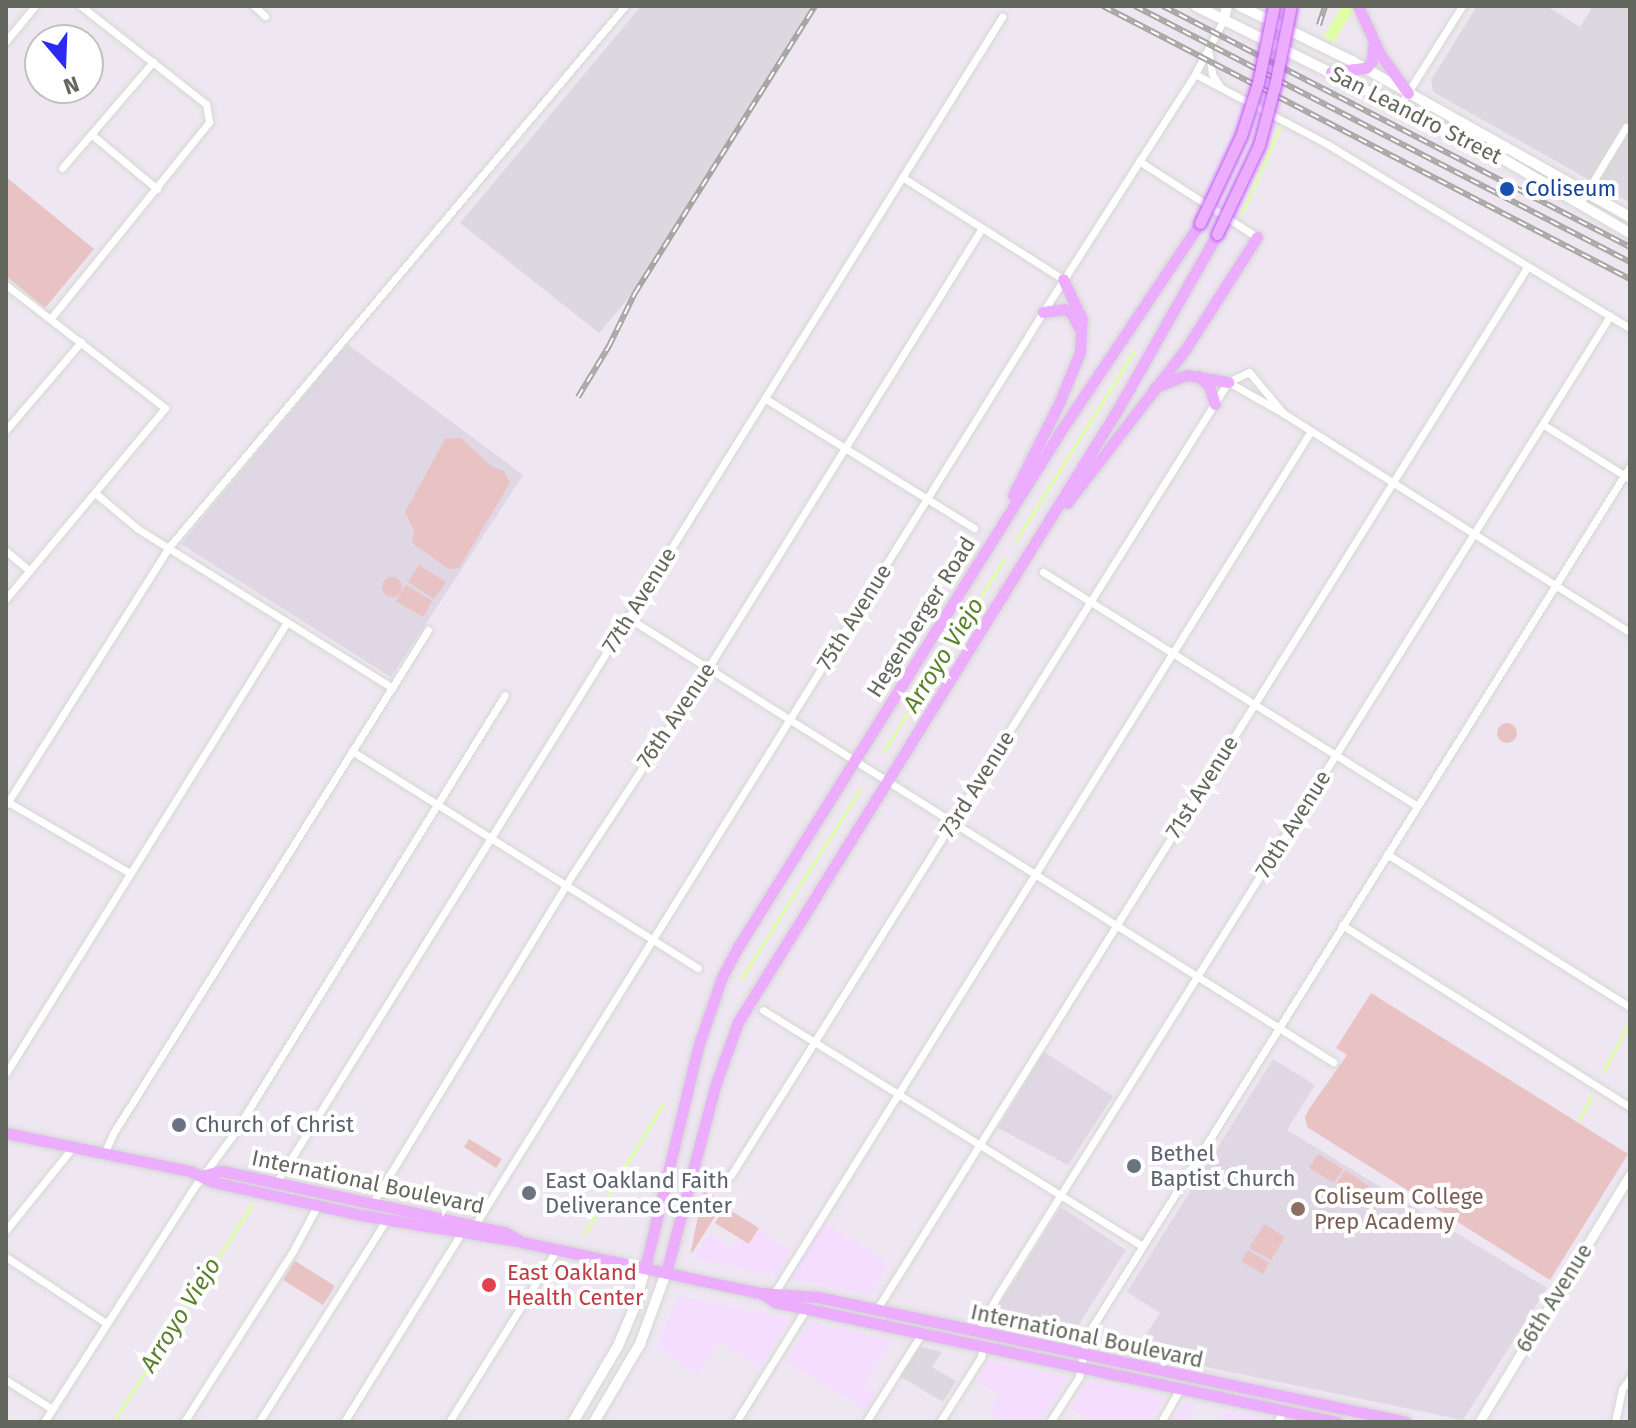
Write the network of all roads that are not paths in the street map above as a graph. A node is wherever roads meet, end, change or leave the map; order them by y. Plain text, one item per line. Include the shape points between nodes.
1 (35, 6) edge
2 (81, 6) edge
3 (254, 6) edge
4 (625, 6) edge
5 (1196, 6) edge
6 (1227, 6) edge
7 (1240, 6) edge
8 (1274, 6) edge
9 (1291, 6) edge
10 (1358, 6) edge
11 (1462, 6) edge
12 (265, 16) dead end
13 (1002, 17) dead end
14 (1224, 19) junction
15 (1369, 33) junction
16 (6, 41) edge
17 (1208, 52) junction
18 (153, 62) junction
19 (1366, 68) junction
20 (1331, 72) junction
21 (1195, 74) junction
22 (1221, 88) junction
23 (1408, 93) junction
24 (1400, 105) junction
25 (1626, 127) dead end
26 (91, 134) junction
27 (1139, 161) junction
28 (62, 168) dead end
29 (902, 177) junction
30 (157, 189) junction
31 (1587, 192) junction
32 (1580, 203) junction
33 (1630, 217) edge
34 (982, 228) junction
35 (1630, 233) edge
36 (1257, 237) joint
37 (1528, 266) junction
38 (1063, 279) junction
39 (6, 285) edge
40 (1043, 312) junction
41 (1610, 316) junction
42 (51, 318) junction
43 (1630, 328) edge
44 (1083, 335) junction
45 (81, 342) junction
46 (1199, 376) junction
47 (1228, 382) junction
48 (1155, 387) junction
49 (766, 399) junction
50 (1215, 404) junction
51 (1283, 413) junction
52 (1544, 425) junction
53 (6, 430) edge
54 (1311, 431) junction
55 (846, 448) junction
56 (1630, 466) edge
57 (1627, 478) edge
58 (1392, 483) junction
59 (95, 493) junction
60 (928, 500) junction
61 (974, 528) dead end
62 (1473, 535) junction
63 (992, 541) junction
64 (169, 547) junction
65 (6, 551) edge
66 (1025, 561) junction
67 (29, 570) junction
68 (1043, 572) dead end
69 (1556, 586) junction
70 (6, 599) edge
71 (1091, 601) junction
72 (627, 617) junction
73 (287, 622) junction
74 (428, 630) dead end
75 (1630, 632) edge
76 (1172, 653) junction
77 (706, 666) junction
78 (392, 688) junction
79 (505, 695) dead end
80 (1254, 704) junction
81 (790, 719) junction
82 (352, 751) junction
83 (1336, 755) junction
84 (855, 760) junction
85 (888, 781) junction
86 (7, 804) edge
87 (440, 804) junction
88 (1417, 806) junction
89 (954, 822) junction
90 (491, 838) junction
91 (1387, 854) junction
92 (1035, 872) junction
93 (130, 873) junction
94 (568, 888) junction
95 (1116, 924) junction
96 (1342, 925) junction
97 (652, 939) junction
98 (698, 968) dead end
99 (1198, 974) junction
100 (1630, 1007) edge
101 (763, 1010) dead end
102 (1280, 1026) junction
103 (815, 1041) junction
104 (1333, 1062) dead end
105 (6, 1073) edge
106 (897, 1091) junction
107 (1630, 1107) edge
108 (6, 1133) edge
109 (979, 1143) junction
110 (73, 1147) junction
111 (104, 1154) junction
112 (204, 1175) junction
113 (1630, 1175) edge
114 (276, 1183) junction
115 (722, 1183) dead end
116 (1061, 1194) junction
117 (372, 1204) junction
118 (317, 1206) junction
119 (386, 1220) junction
120 (475, 1225) junction
121 (6, 1230) edge
122 (461, 1233) junction
123 (522, 1242) junction
124 (1142, 1246) junction
125 (557, 1249) junction
126 (6, 1257) edge
127 (645, 1268) junction
128 (666, 1273) junction
129 (775, 1292) junction
130 (760, 1293) junction
131 (806, 1309) junction
132 (877, 1309) junction
133 (106, 1323) junction
134 (922, 1333) junction
135 (982, 1340) junction
136 (1080, 1361) junction
137 (1630, 1378) edge
138 (6, 1380) edge
139 (1181, 1387) junction
140 (52, 1409) junction
141 (1284, 1411) junction
142 (44, 1422) edge
143 (184, 1422) edge
144 (259, 1422) edge
145 (344, 1422) edge
146 (449, 1422) edge
147 (573, 1422) edge
148 (594, 1422) edge
149 (736, 1422) edge
150 (866, 1422) edge
151 (940, 1422) edge
152 (1050, 1422) edge
153 (1161, 1422) edge
154 (1277, 1422) edge
155 (1337, 1422) edge
156 (1406, 1422) edge
157 (1479, 1422) edge
158 (1615, 1422) edge

1 - 16 street
2 - 18 street
3 - 12 street
4 - 64 street
5 - 14 main road, San Leandro Street
6 - 14 main road, 75th Avenue
7 - 19 main road, San Leandro Street
8 - 63 main road, Hegenberger Road, bridge via 1241,136 1200,223
9 - 66 main road, bridge via 1259,145 1217,234
10 - 15 main road
11 - 23 street
13 - 29 street, 77th Avenue
14 - 17 street, 75th Avenue
14 - 20 main road, San Leandro Street
15 - 19 main road via 1374,56
15 - 23 main road
17 - 21 street, 75th Avenue
17 - 22 street
18 - 26 street
18 - 30 street via 206,104 209,114 206,130
19 - 20 main road
19 - 23 main road, San Leandro Street
20 - 24 main road, San Leandro Street
21 - 22 street
21 - 27 street, 75th Avenue
22 - 37 street via 1307,133
23 - 24 street
23 - 31 main road, San Leandro Street
24 - 32 main road, San Leandro Street
25 - 31 street
26 - 28 street
26 - 30 street
27 - 36 street
27 - 38 street, 75th Avenue
29 - 34 street
29 - 49 street, 77th Avenue
30 - 42 street
31 - 32 street
31 - 33 main road, San Leandro Street
32 - 35 main road, San Leandro Street
34 - 38 street
34 - 55 street, 76th Avenue
36 - 48 main road via 1185,350
37 - 41 street
37 - 58 street, 71st Avenue
38 - 40 street, 75th Avenue
38 - 44 main road via 1078,305
39 - 42 street
40 - 44 main road via 1057,308 1071,313
40 - 60 street, 75th Avenue
41 - 43 street
41 - 52 street, 70th Avenue
42 - 45 street
44 - 63 main road via 1072,377
45 - 53 street
45 - 59 street via 165,408
46 - 47 main road
46 - 48 main road
46 - 50 main road
47 - 50 street, 73rd Avenue
47 - 51 street
47 - 51 street via 1249,372
48 - 66 main road
49 - 55 street
49 - 72 street, 77th Avenue
50 - 71 street, 73rd Avenue
51 - 54 street
52 - 57 street
52 - 62 street, 70th Avenue
54 - 58 street
54 - 76 street
55 - 60 street
55 - 77 street, 76th Avenue
56 - 57 street
57 - 69 street
58 - 62 street
58 - 80 street, 71st Avenue
59 - 64 street
59 - 67 street
60 - 61 street
60 - 81 street, 75th Avenue
62 - 69 street
62 - 83 street, 70th Avenue
63 - 84 main road, Hegenberger Road
64 - 73 street
64 - 86 street
65 - 67 street
66 - 85 main road
67 - 70 street
68 - 71 street
69 - 75 street
69 - 88 street
71 - 76 street
71 - 89 street, 73rd Avenue
72 - 77 street
72 - 90 street, 77th Avenue
73 - 78 street
73 - 93 street
74 - 78 street
76 - 80 street
76 - 92 street
77 - 81 street
77 - 94 street, 76th Avenue
78 - 82 street
79 - 87 street
80 - 83 street
80 - 95 street, 71st Avenue
81 - 84 street
81 - 97 street, 75th Avenue
82 - 87 street
82 - 111 street
83 - 88 street
83 - 99 street, 70th Avenue
84 - 85 street
84 - 127 main road, Hegenberger Road via 722,977 698,1047
85 - 89 street
85 - 128 main road via 738,1022 715,1086
86 - 93 street
87 - 90 street
87 - 112 street
88 - 91 street
89 - 92 street
89 - 103 street, 73rd Avenue
90 - 94 street
90 - 114 street, 77th Avenue
91 - 96 street
91 - 100 street
92 - 95 street
92 - 106 street
93 - 105 street
94 - 97 street
94 - 117 street, 76th Avenue
95 - 99 street
95 - 109 street, 71st Avenue
96 - 102 street
96 - 107 street
97 - 98 street
97 - 120 street, 75th Avenue
99 - 102 street
99 - 116 street, 70th Avenue
101 - 103 street
102 - 104 street
102 - 124 street
103 - 106 street
103 - 115 street, 73rd Avenue
106 - 109 street
106 - 129 street
108 - 110 main road, International Boulevard
109 - 116 street
109 - 132 street, 71st Avenue
110 - 111 main road, International Boulevard
110 - 121 street
111 - 112 main road, International Boulevard
112 - 114 main road, International Boulevard via 222,1171
112 - 118 main road, International Boulevard via 213,1182
112 - 133 street
113 - 157 street, 66th Avenue
114 - 117 main road, International Boulevard
116 - 124 street
116 - 135 street, 70th Avenue via 984,1317
117 - 120 main road, International Boulevard
118 - 119 main road, International Boulevard
118 - 143 street
119 - 122 main road, International Boulevard
119 - 144 street
120 - 123 main road, International Boulevard
122 - 123 main road, International Boulevard
122 - 145 street
123 - 125 main road, International Boulevard
124 - 136 street via 1082,1343
125 - 127 main road, International Boulevard
125 - 146 street
126 - 133 street
127 - 128 main road, International Boulevard
127 - 147 main road via 618,1346
128 - 130 main road, International Boulevard
128 - 148 main road via 640,1344
129 - 130 main road, International Boulevard
129 - 132 main road, International Boulevard
130 - 131 main road, International Boulevard
131 - 134 main road, International Boulevard
131 - 149 street
132 - 135 main road, International Boulevard
133 - 140 street
134 - 135 main road, International Boulevard
134 - 150 street
135 - 136 main road, International Boulevard
135 - 151 street, 70th Avenue via 981,1357
136 - 139 main road, International Boulevard
136 - 152 street via 1079,1377
136 - 156 main road, International Boulevard
137 - 158 street via 1622,1389
138 - 140 street
139 - 141 main road, International Boulevard
139 - 153 street
140 - 142 street
141 - 154 street
141 - 155 main road, International Boulevard

